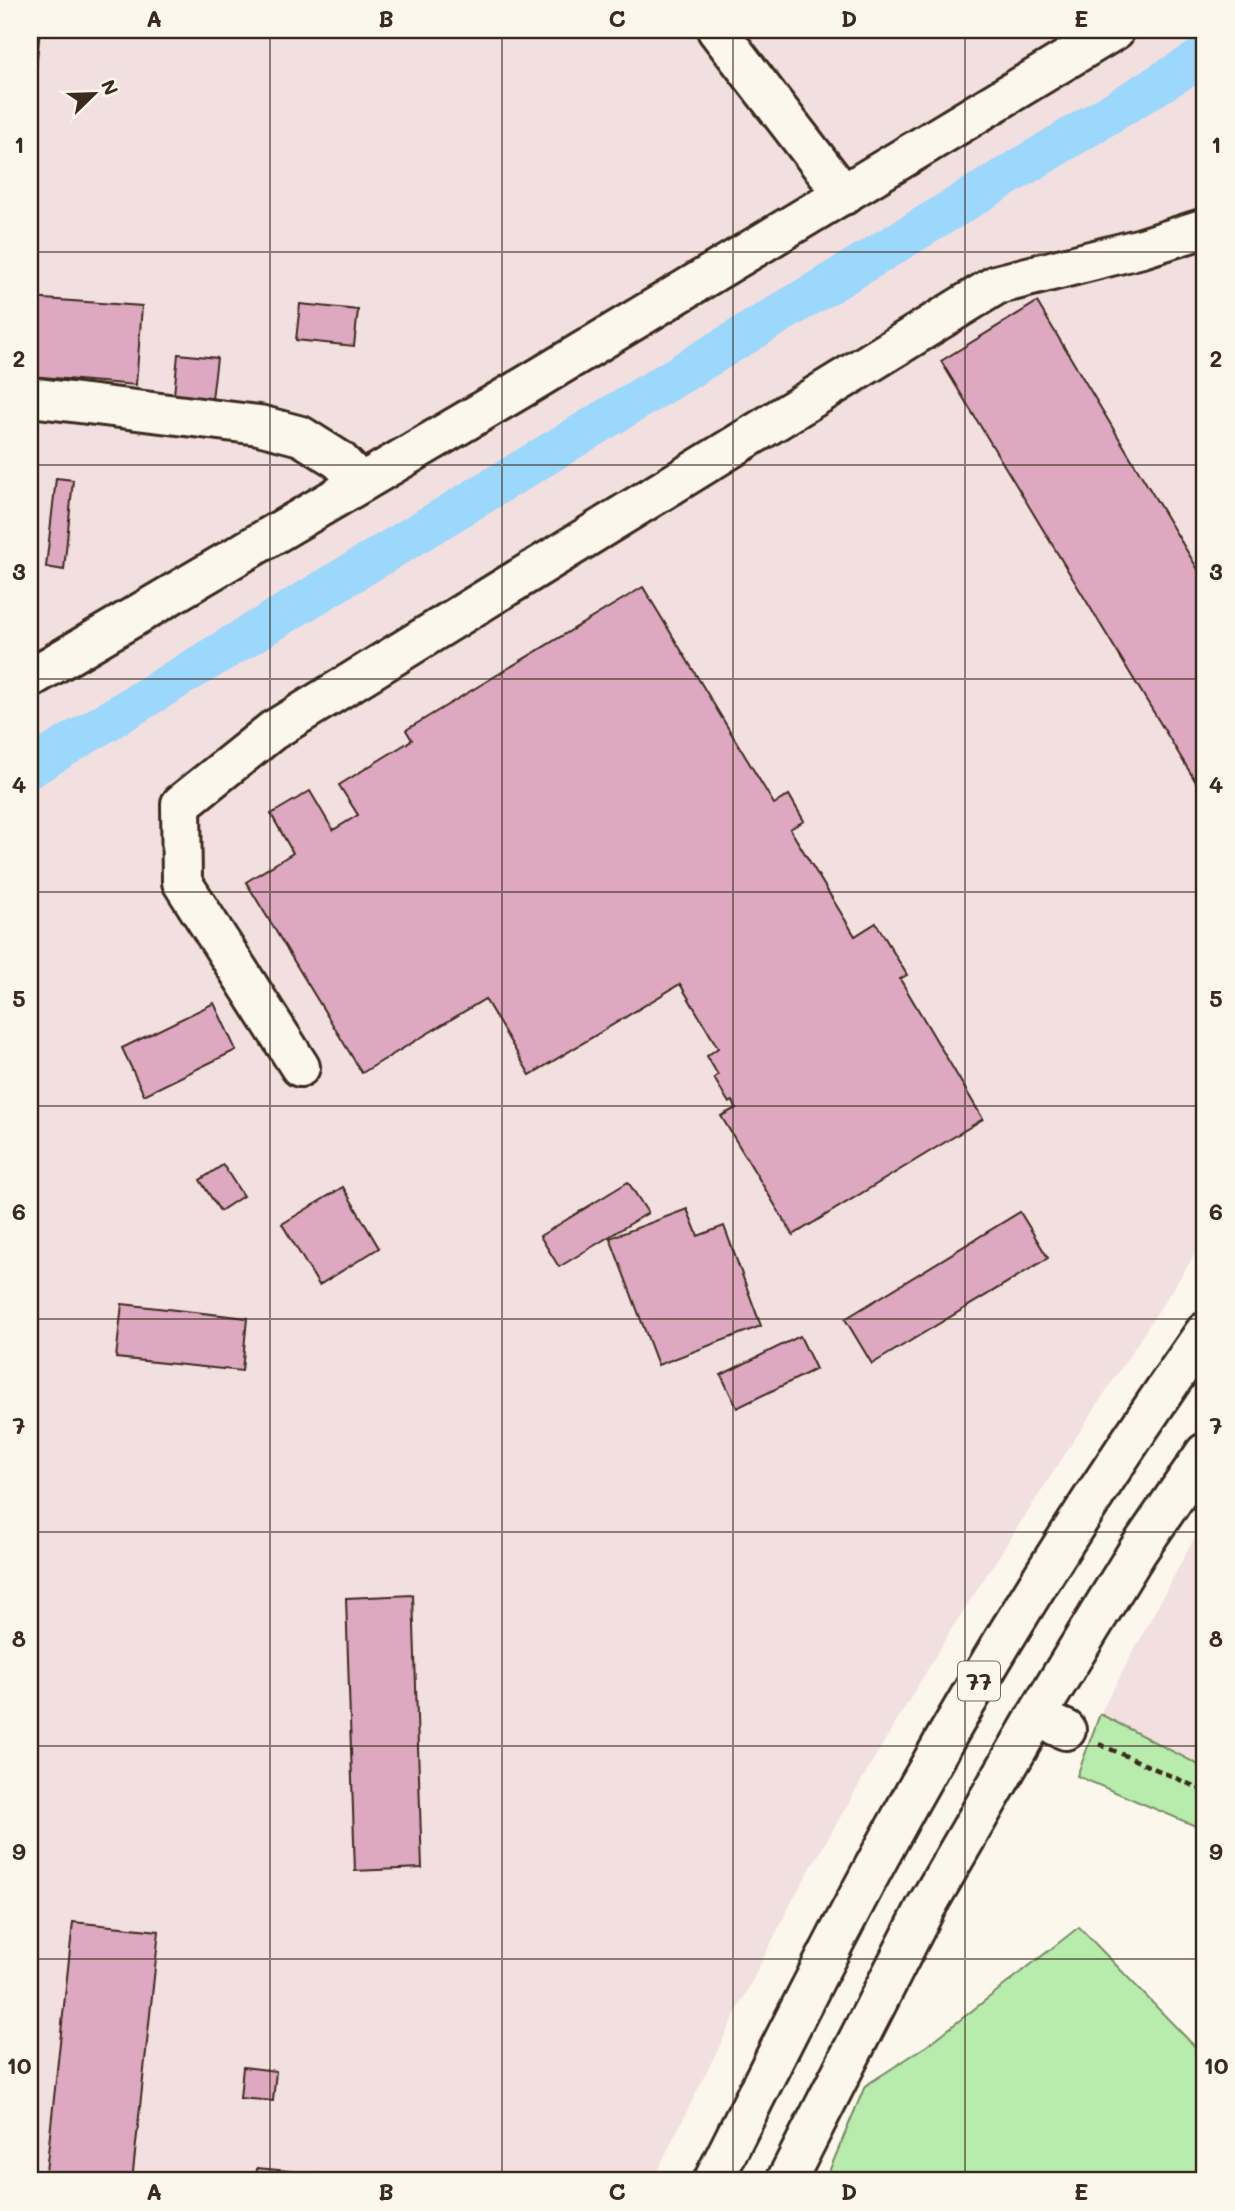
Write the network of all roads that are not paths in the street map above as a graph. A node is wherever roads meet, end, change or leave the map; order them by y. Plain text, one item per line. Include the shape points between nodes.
1 (717, 30) edge
2 (1115, 30) edge
3 (844, 195) junction
4 (1205, 228) edge
5 (30, 397) edge
6 (360, 482) junction
7 (35, 670) edge
8 (300, 1067) dead end
9 (1205, 1332) edge
10 (1205, 1453) edge
11 (713, 2181) edge
12 (786, 2181) edge

1 - 3 main road
2 - 3 main road
3 - 6 main road
4 - 8 main road via 996,285 272,731 181,803 182,882
5 - 6 main road via 259,425 301,436 339,460
6 - 7 main road
9 - 11 main road, 77 via 1071,1531 945,1739 856,1901
10 - 12 main road via 1137,1552 1051,1723 926,1906

